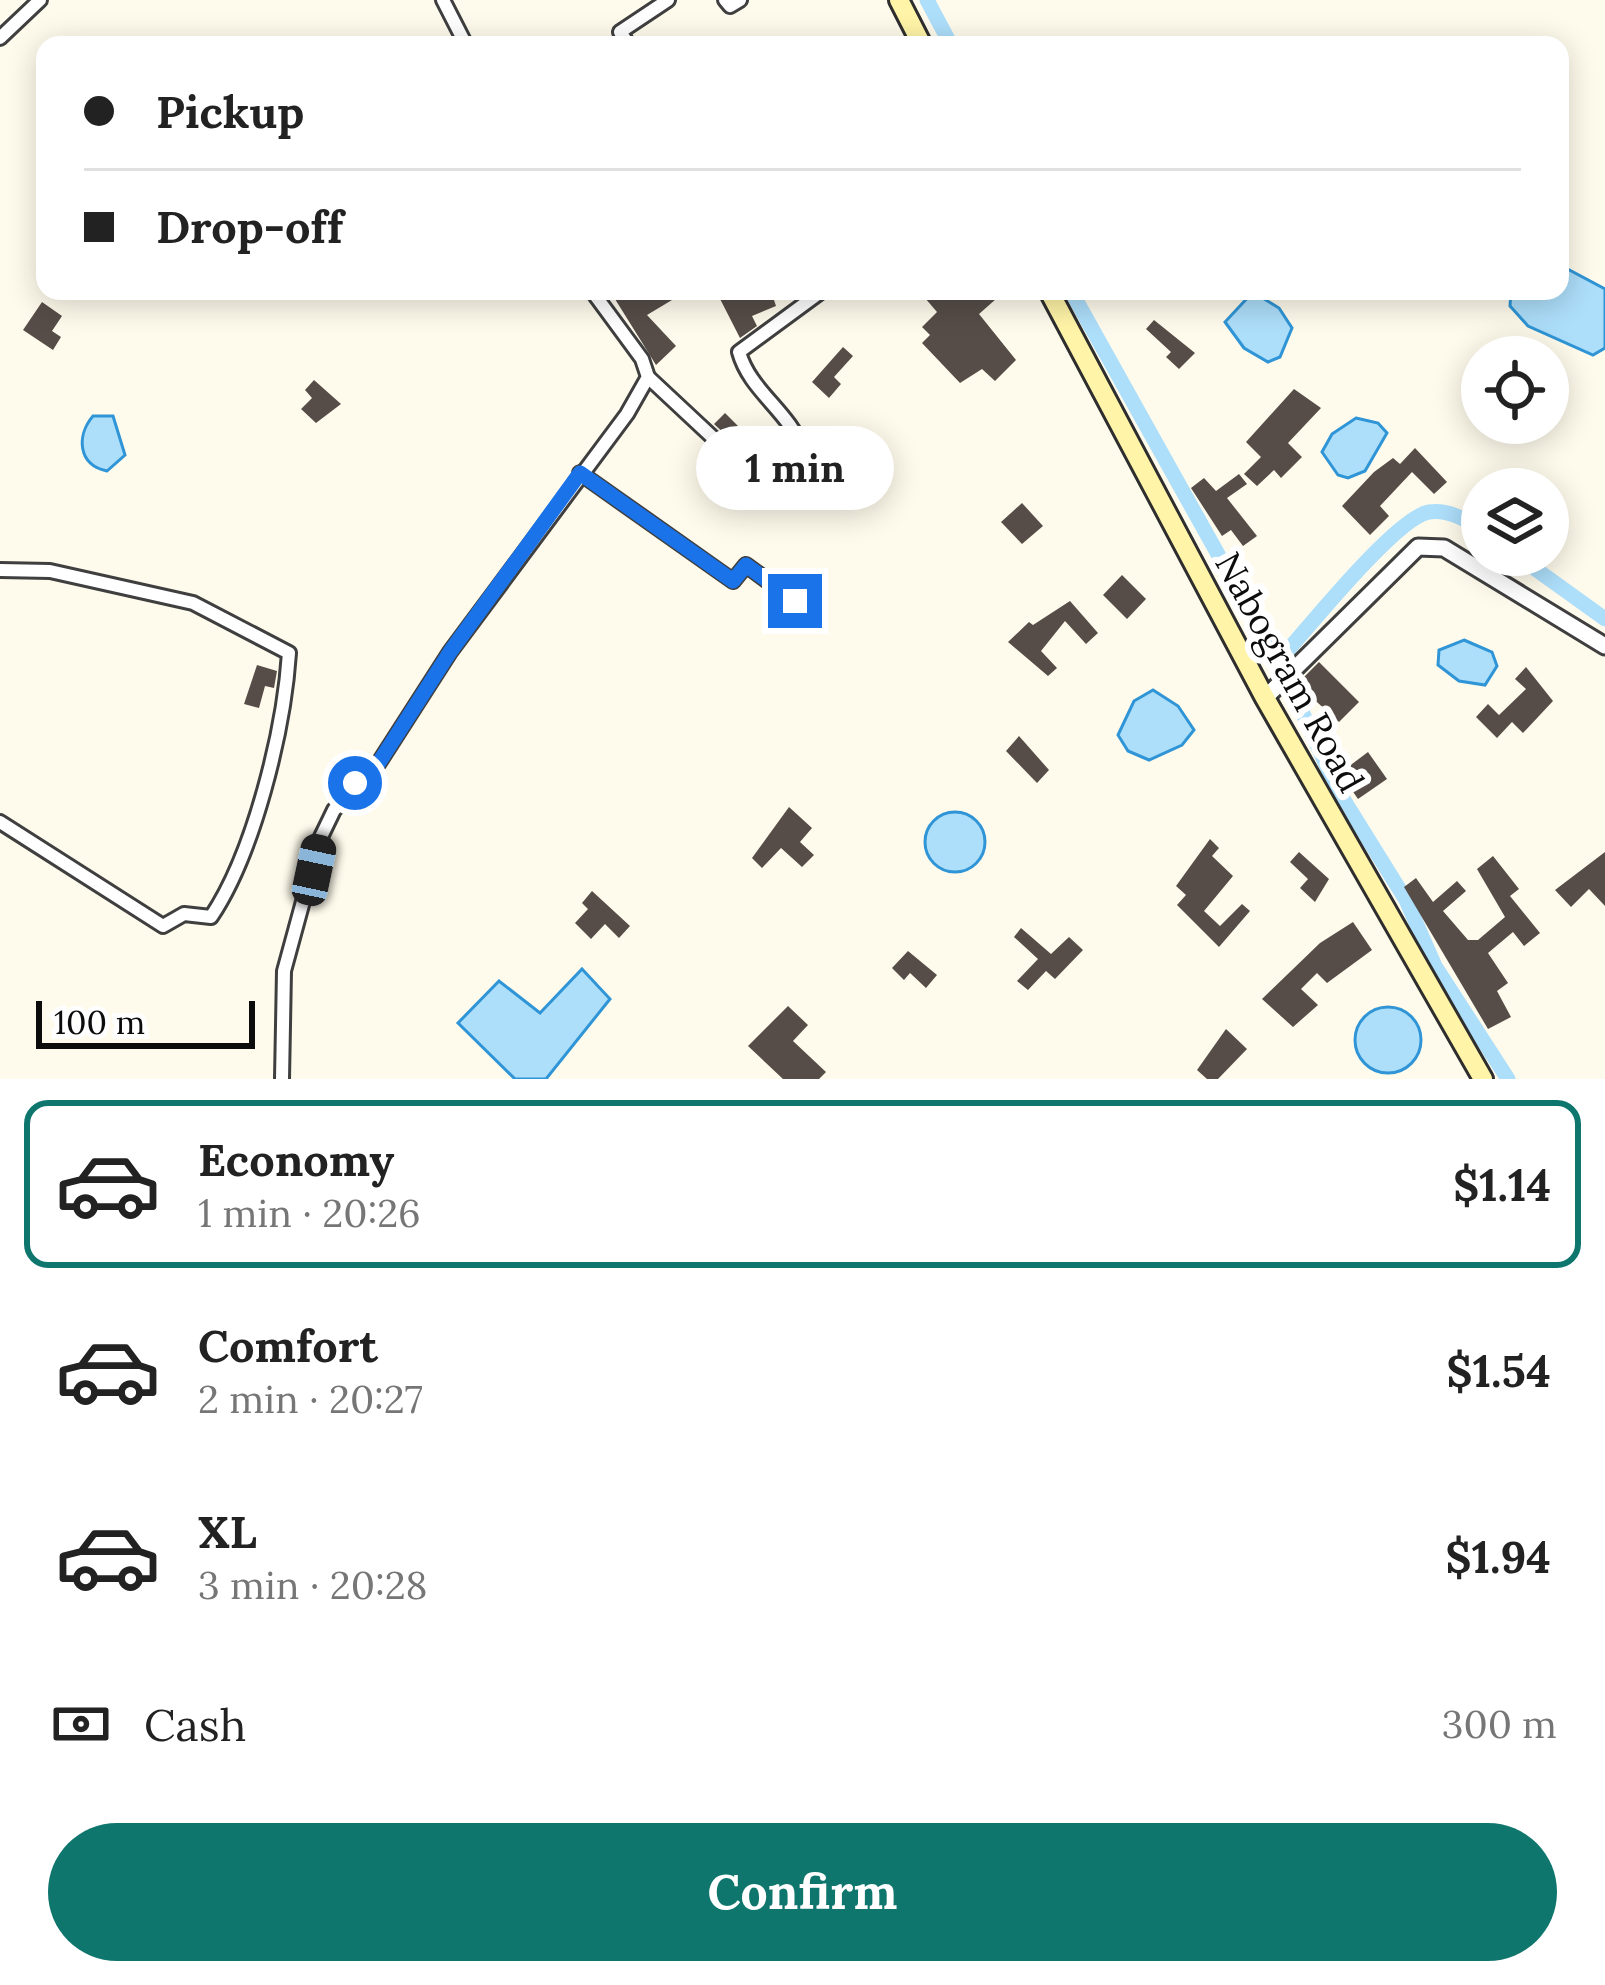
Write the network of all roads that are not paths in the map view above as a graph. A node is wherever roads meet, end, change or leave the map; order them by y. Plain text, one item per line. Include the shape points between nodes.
1 (40, 0) edge
2 (443, 0) edge
3 (668, 0) edge
4 (725, 0) edge
5 (740, 0) edge
6 (899, 0) edge
7 (461, 36) edge
8 (623, 36) edge
9 (917, 36) edge
10 (0, 38) edge
11 (599, 300) edge
12 (810, 300) edge
13 (1054, 300) edge
14 (647, 376) junction
15 (580, 473) junction
16 (0, 570) edge
17 (795, 601) dead end
18 (1605, 646) edge
19 (1269, 694) junction
20 (0, 822) edge
21 (282, 1079) edge
22 (1483, 1079) edge

1 - 10 street
2 - 7 street
3 - 8 street
4 - 5 street
6 - 9 main road
11 - 14 street
12 - 14 street via 740,352 803,451 773,481 754,476
13 - 19 main road, Nabogram Road
14 - 15 street
15 - 17 street via 733,581 746,565
15 - 21 street via 320,839 284,970
16 - 20 street via 50,572 193,603 290,653 231,887 211,917 184,914 163,926
18 - 19 street via 1444,548 1418,547
19 - 22 main road, Nabogram Road

